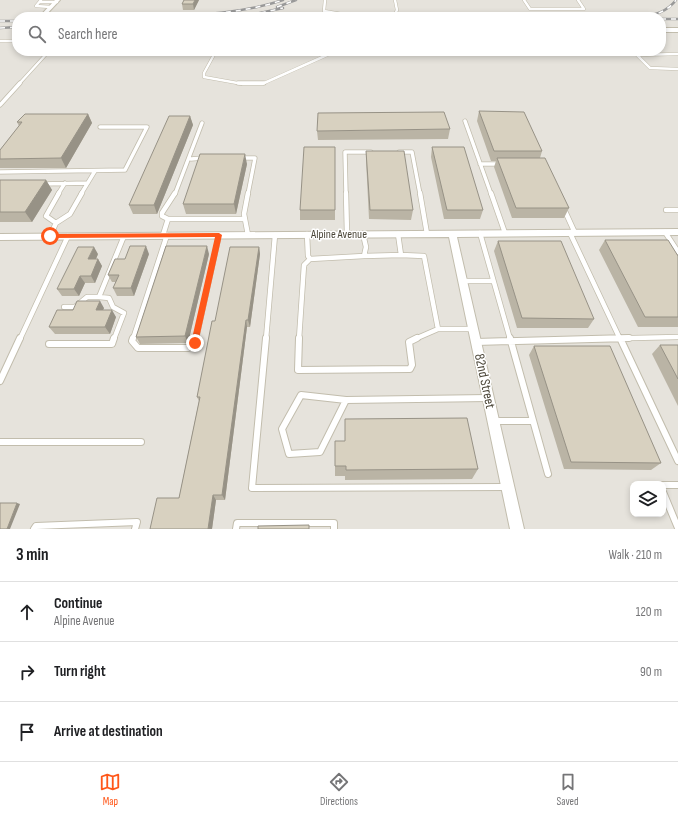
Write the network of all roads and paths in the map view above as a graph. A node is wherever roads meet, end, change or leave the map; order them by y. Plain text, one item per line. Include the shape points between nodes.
1 (324, 0) edge
2 (395, 0) edge
3 (524, 0) edge
4 (578, 0) edge
5 (41, 1) edge
6 (57, 1) edge
7 (51, 7) junction
8 (46, 12) edge
9 (330, 12) edge
10 (396, 12) edge
11 (666, 30) edge
12 (678, 30) edge
13 (0, 41) edge
14 (12, 41) edge
15 (666, 54) edge
16 (678, 54) edge
17 (44, 56) edge
18 (213, 56) edge
19 (325, 56) edge
20 (638, 56) edge
21 (678, 69) edge
22 (0, 105) edge
23 (466, 121) dead end
24 (202, 124) dead end
25 (100, 127) dead end
26 (374, 152) edge
27 (397, 152) edge
28 (191, 158) junction
29 (205, 158) edge
30 (234, 158) edge
31 (480, 164) junction
32 (504, 164) edge
33 (95, 171) junction
34 (0, 172) edge
35 (65, 183) junction
36 (88, 183) junction
37 (37, 184) edge
38 (562, 205) edge
39 (666, 210) dead end
40 (678, 210) edge
41 (168, 219) junction
42 (245, 219) junction
43 (56, 223) junction
44 (665, 232) junction
45 (678, 232) edge
46 (452, 233) junction
47 (480, 233) junction
48 (505, 233) junction
49 (572, 233) junction
50 (307, 234) junction
51 (347, 234) junction
52 (363, 234) junction
53 (398, 234) junction
54 (427, 234) junction
55 (165, 235) junction
56 (219, 235) junction
57 (248, 235) junction
58 (274, 235) junction
59 (0, 236) edge
60 (50, 236) junction
61 (68, 236) junction
62 (124, 236) junction
63 (678, 252) edge
64 (401, 255) junction
65 (364, 256) junction
66 (310, 259) junction
67 (463, 281) junction
68 (493, 281) junction
69 (99, 297) junction
70 (64, 307) dead end
71 (438, 329) junction
72 (473, 329) junction
73 (678, 337) edge
74 (620, 339) junction
75 (509, 341) junction
76 (476, 342) junction
77 (49, 344) dead end
78 (0, 381) edge
79 (488, 398) junction
80 (346, 400) junction
81 (493, 421) junction
82 (532, 421) junction
83 (0, 442) edge
84 (141, 442) dead end
85 (678, 461) edge
86 (548, 474) dead end
87 (666, 485) edge
88 (678, 485) edge
89 (508, 487) junction
90 (666, 499) edge
91 (678, 528) edge
92 (34, 529) edge
93 (135, 529) edge
94 (236, 529) edge
95 (334, 529) edge
96 (517, 529) edge

1 - 9 lane via 324,11
2 - 10 lane
3 - 4 lane via 530,9 584,9
5 - 6 lane
5 - 7 lane via 36,6
6 - 7 street
7 - 8 street
11 - 12 street
13 - 14 lane
15 - 16 lane
17 - 22 lane
18 - 19 lane via 204,77 243,84 262,84
20 - 21 lane via 650,68
23 - 31 lane
24 - 28 lane
25 - 33 lane via 147,127 124,170
26 - 51 lane via 344,152
27 - 54 lane via 412,152
28 - 29 lane
28 - 41 lane via 171,200 162,211 162,216
30 - 42 lane via 255,158
31 - 32 lane
31 - 48 lane
33 - 34 lane
33 - 36 lane
35 - 36 lane
35 - 37 lane
35 - 43 lane via 46,216
36 - 43 lane via 70,214
38 - 49 lane
39 - 40 lane
41 - 42 lane
41 - 55 lane
42 - 57 lane
43 - 60 lane
44 - 45 street, Alpine Avenue
44 - 49 street, Alpine Avenue
44 - 63 lane
46 - 47 street, Alpine Avenue
46 - 54 street, Alpine Avenue
46 - 67 street, 82nd Street
47 - 48 street, Alpine Avenue
47 - 68 lane
48 - 49 street, Alpine Avenue
49 - 74 lane
50 - 51 street, Alpine Avenue
50 - 58 street, Alpine Avenue
50 - 66 lane
51 - 52 street, Alpine Avenue
52 - 53 street, Alpine Avenue
52 - 65 lane via 366,247
53 - 54 street, Alpine Avenue
53 - 64 lane
55 - 56 street, Alpine Avenue
55 - 56 lane via 132,341 138,348 188,348 195,343
55 - 62 street, Alpine Avenue
56 - 57 street, Alpine Avenue
57 - 58 street, Alpine Avenue
58 - 89 lane via 252,488
59 - 60 street, Alpine Avenue
60 - 61 street, Alpine Avenue
61 - 62 street, Alpine Avenue
61 - 78 lane
62 - 69 lane
64 - 65 lane
64 - 71 lane via 424,256
65 - 66 lane
66 - 71 lane via 304,265 298,370 410,369 412,364 409,342
67 - 68 lane
67 - 72 street, 82nd Street
68 - 75 lane
69 - 70 lane via 87,297 75,307
69 - 77 lane via 109,298 113,307 124,313 112,344
71 - 72 lane
72 - 76 street, 82nd Street
73 - 74 lane
74 - 75 lane
74 - 85 lane
75 - 76 lane
75 - 82 lane
76 - 79 street, 82nd Street
79 - 80 lane
79 - 81 street, 82nd Street
80 - 80 lane via 320,452 290,454 282,429 301,395
81 - 82 lane
81 - 89 street, 82nd Street
82 - 86 lane
83 - 84 lane
87 - 88 lane
89 - 96 street, 82nd Street
90 - 91 lane
92 - 93 lane via 36,526 137,522
94 - 95 lane via 237,523 334,523

